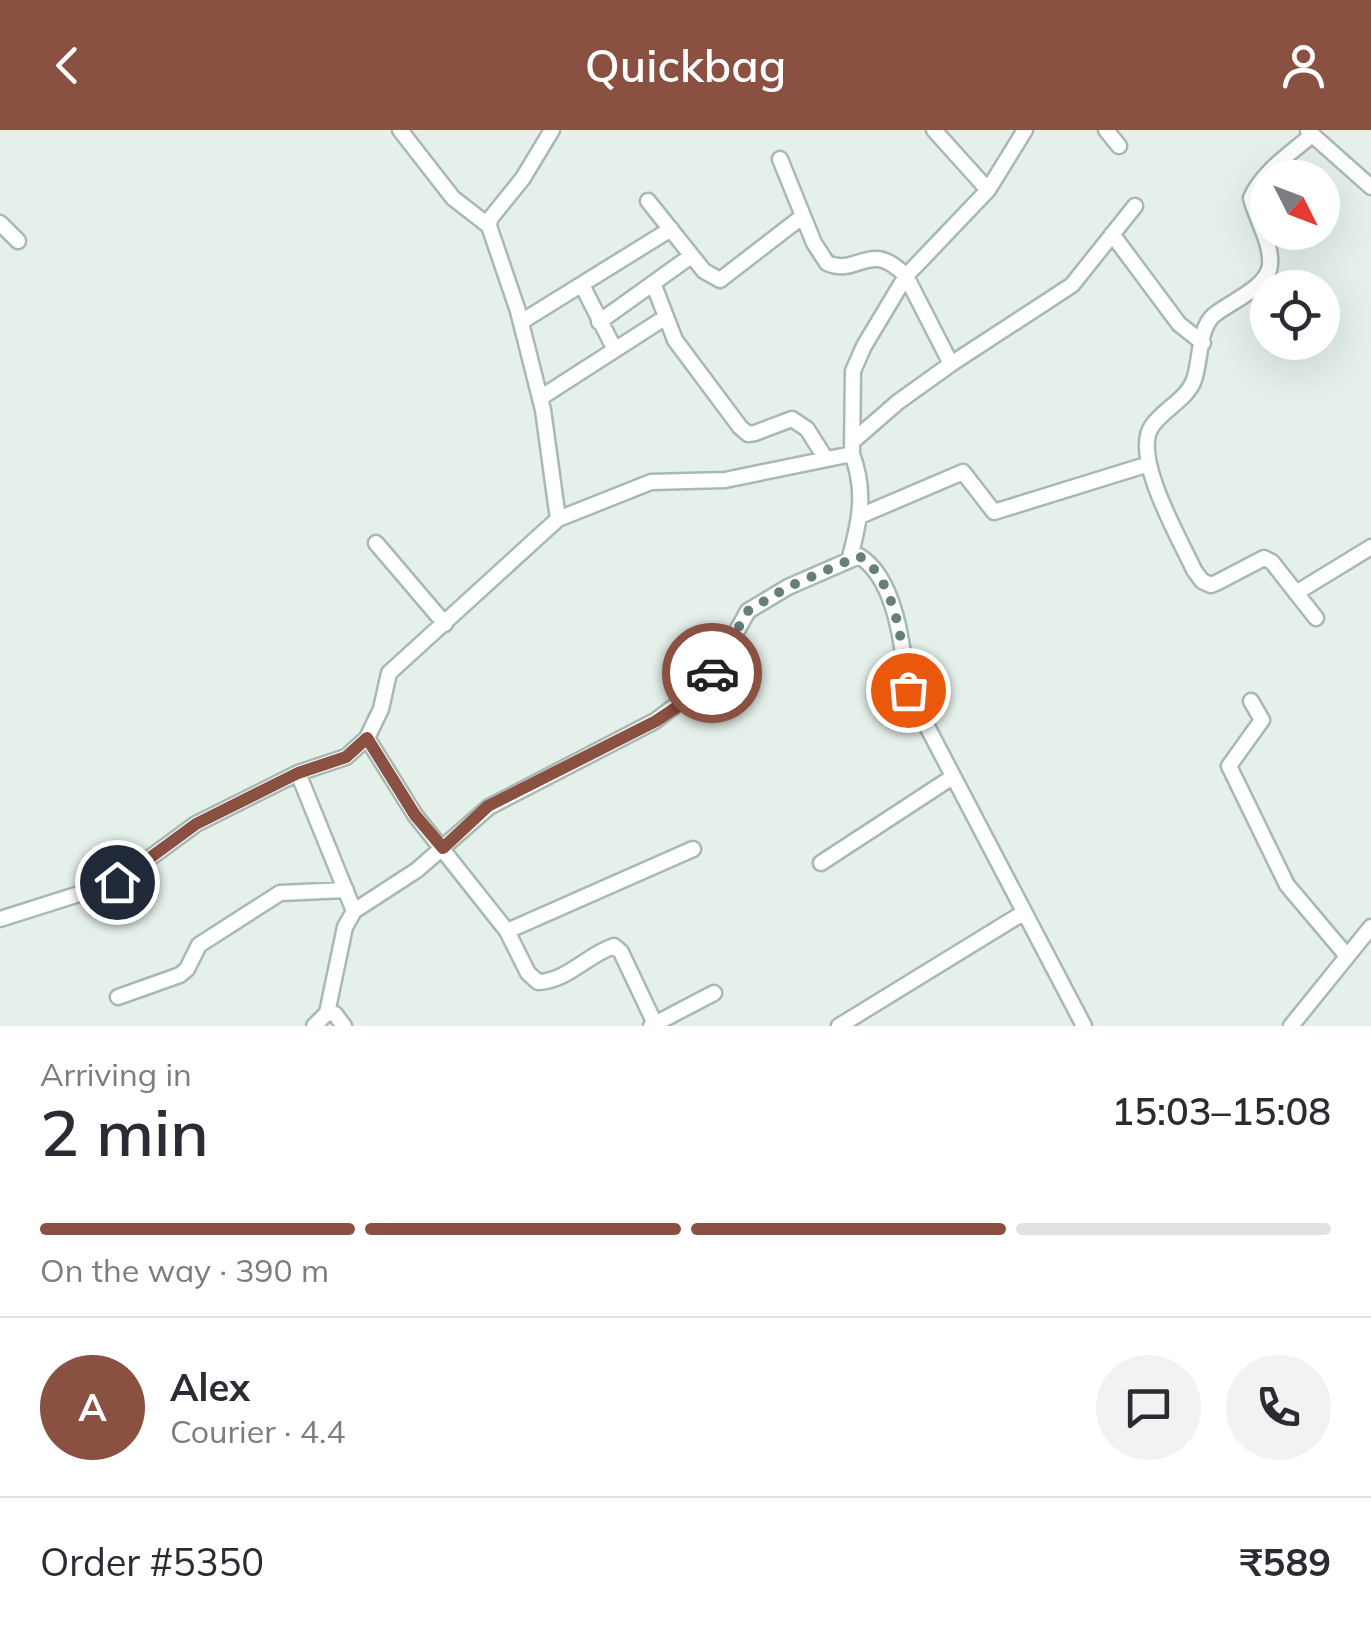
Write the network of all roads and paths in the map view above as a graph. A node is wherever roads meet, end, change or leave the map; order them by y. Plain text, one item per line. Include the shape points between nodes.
1 (400, 130) edge
2 (552, 130) edge
3 (934, 130) edge
4 (1025, 130) edge
5 (1106, 130) edge
6 (1310, 132) edge
7 (1119, 146) dead end
8 (780, 159) dead end
9 (1369, 180) edge
10 (988, 190) junction
11 (648, 201) dead end
12 (1135, 206) dead end
13 (803, 216) junction
14 (0, 222) edge
15 (489, 226) junction
16 (671, 230) junction
17 (1112, 234) junction
18 (18, 241) dead end
19 (692, 256) junction
20 (906, 276) junction
21 (653, 283) junction
22 (582, 285) junction
23 (666, 316) junction
24 (521, 322) junction
25 (599, 322) junction
26 (1203, 342) junction
27 (614, 348) junction
28 (951, 364) junction
29 (540, 398) junction
30 (852, 448) junction
31 (826, 459) junction
32 (1149, 464) junction
33 (860, 516) junction
34 (558, 519) junction
35 (376, 543) dead end
36 (1371, 547) edge
37 (850, 557) junction
38 (1296, 592) junction
39 (1316, 618) dead end
40 (445, 624) junction
41 (1250, 701) dead end
42 (367, 738) junction
43 (298, 773) junction
44 (951, 778) junction
45 (443, 848) junction
46 (693, 849) dead end
47 (821, 863) dead end
48 (346, 890) junction
49 (354, 910) junction
50 (1023, 913) junction
51 (0, 919) edge
52 (1371, 927) edge
53 (508, 931) junction
54 (1347, 956) junction
55 (714, 992) dead end
56 (118, 997) dead end
57 (327, 1013) junction
58 (654, 1025) edge
59 (314, 1026) edge
60 (344, 1026) edge
61 (840, 1026) edge
62 (1084, 1026) edge
63 (1291, 1026) edge

1 - 15 street via 453,198
2 - 15 street
3 - 10 street
4 - 10 street
5 - 7 street
6 - 9 street
6 - 26 street via 1250,198 1270,270 1210,318
8 - 13 street
10 - 20 street
11 - 16 street
12 - 17 street
13 - 19 street via 720,280
13 - 20 street via 827,263 876,257
14 - 18 street
15 - 24 street
16 - 19 street
16 - 22 street
17 - 26 street via 1179,324
17 - 28 street via 1072,285
19 - 21 street
20 - 28 street
20 - 30 street via 853,371
21 - 23 street
21 - 25 street
22 - 24 street
22 - 25 street
23 - 27 street
23 - 31 street via 675,340 740,427 755,433 792,418
24 - 29 street
25 - 27 street
26 - 32 street via 1192,386 1152,426
27 - 29 street
28 - 30 street via 898,402
29 - 34 street
30 - 31 street
30 - 33 street via 861,478
31 - 34 street via 725,480 651,482
32 - 33 street via 994,512 963,472
32 - 38 street via 1202,580 1218,582 1264,558
33 - 37 street
34 - 40 street
35 - 40 street
36 - 38 street
37 - 44 street via 866,560 892,606 908,690
37 - 45 street via 748,611 716,668 680,705 488,806
38 - 39 street
40 - 42 street via 389,672
41 - 54 street via 1262,720 1230,766 1286,885
42 - 43 street via 346,757
42 - 45 street
43 - 48 street
43 - 51 street via 196,824 117,882
44 - 47 street
44 - 50 street
45 - 49 street
45 - 53 street
46 - 53 street
48 - 49 street
48 - 56 street via 280,893 199,945 180,974
49 - 57 street
50 - 61 street
50 - 62 street
52 - 54 street
53 - 58 street via 538,982 554,981 614,946
54 - 63 street
55 - 58 street
57 - 59 street
57 - 60 street

